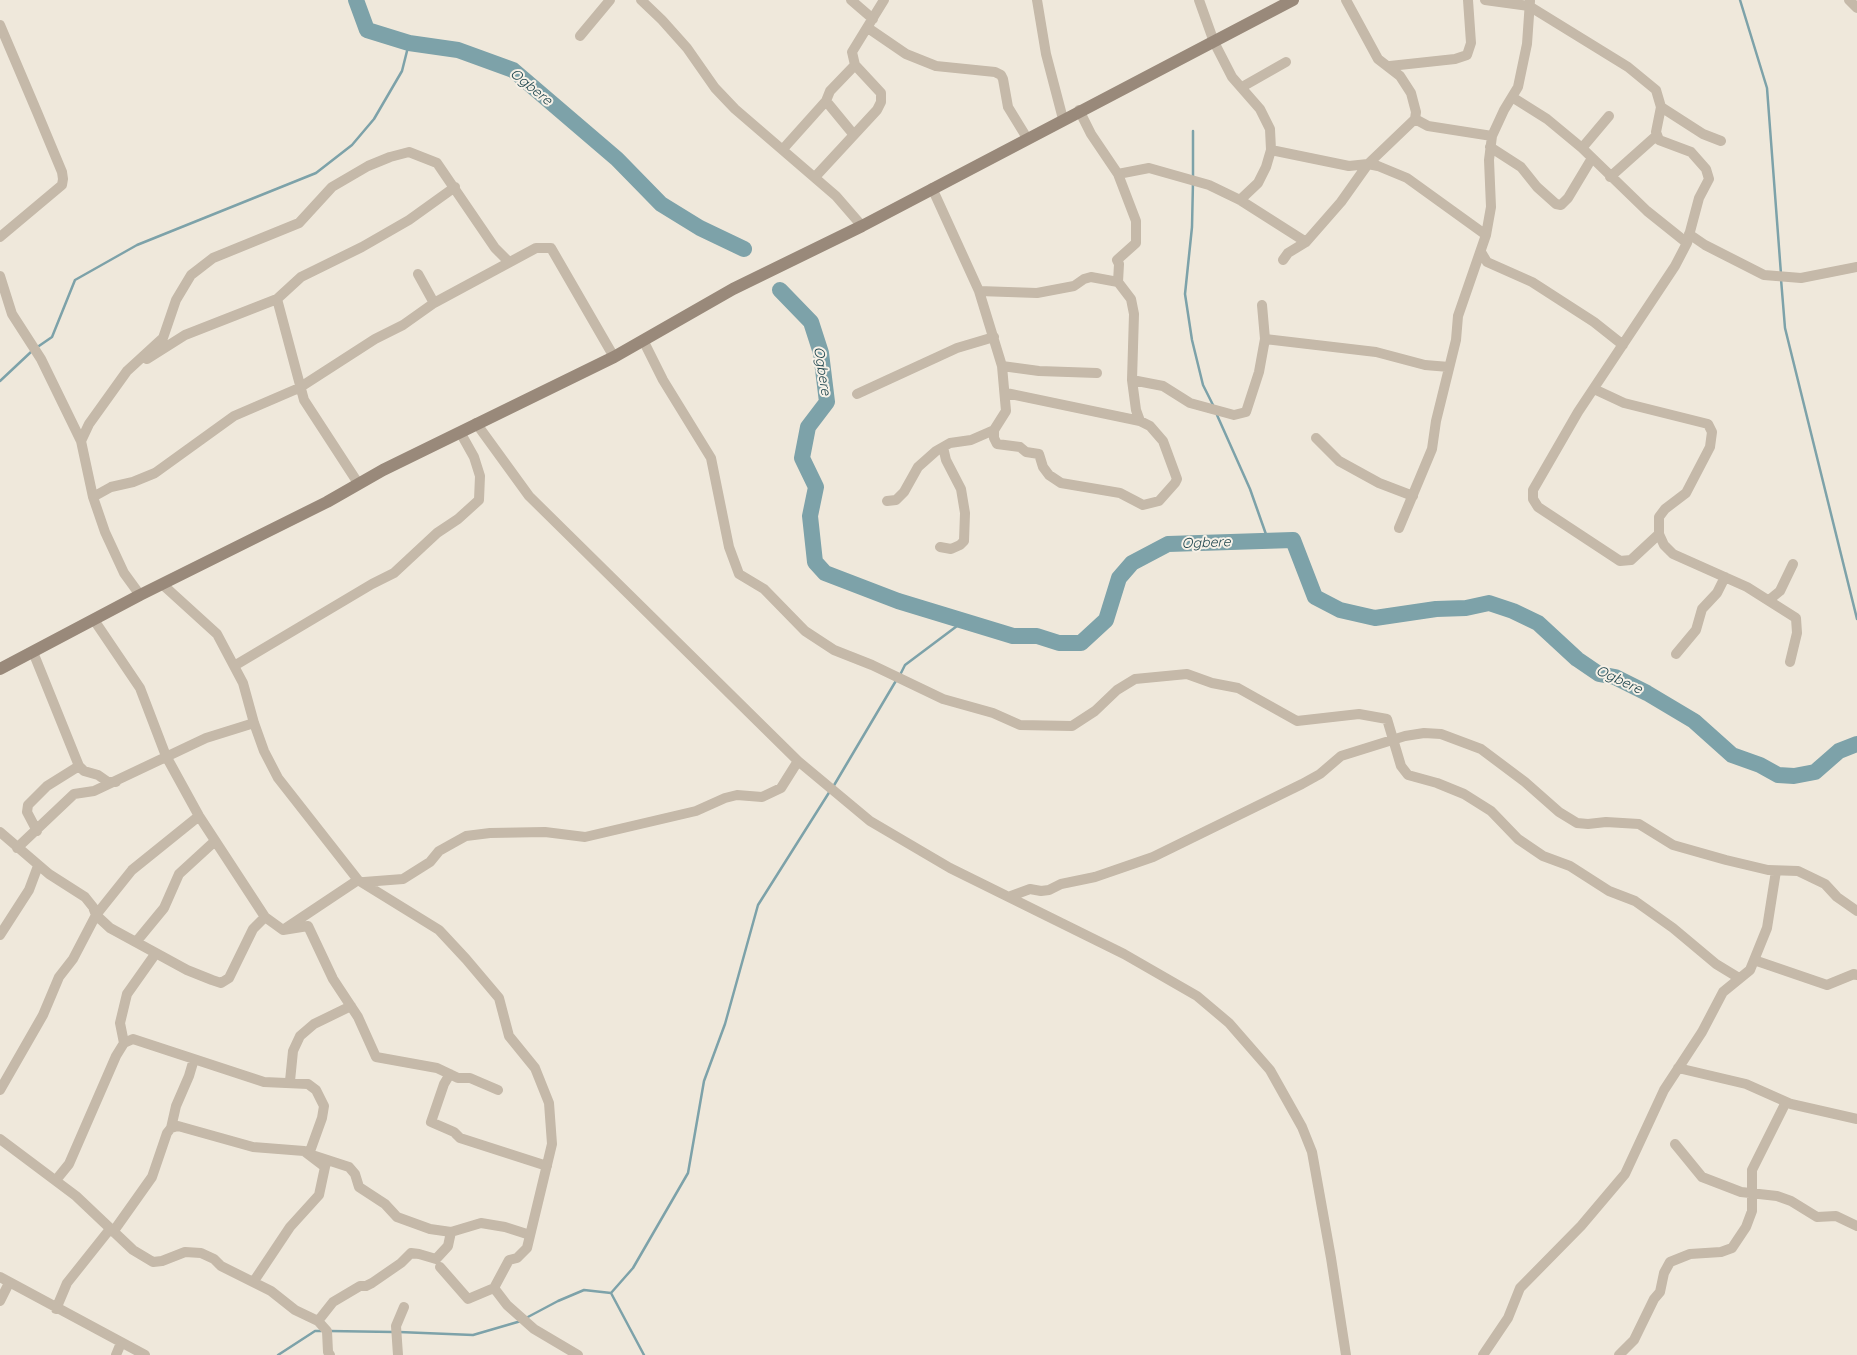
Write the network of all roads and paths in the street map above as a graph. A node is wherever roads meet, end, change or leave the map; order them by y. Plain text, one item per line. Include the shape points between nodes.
1 (610, 0) edge
2 (641, 0) edge
3 (851, 0) edge
4 (884, 0) edge
5 (1037, 0) edge
6 (1199, 0) edge
7 (1293, 0) edge
8 (1346, 0) edge
9 (1468, 0) edge
10 (1485, 0) edge
11 (1849, 0) edge
12 (1857, 0) edge
13 (1530, 3) edge
14 (1857, 9) edge
15 (870, 23) junction
16 (0, 25) edge
17 (580, 36) dead end
18 (1214, 42) junction
19 (1286, 62) dead end
20 (855, 65) junction
21 (1390, 66) junction
22 (1242, 87) junction
23 (1512, 97) junction
24 (826, 100) junction
25 (1661, 107) junction
26 (1079, 110) junction
27 (1609, 116) dead end
28 (1063, 119) junction
29 (1415, 119) junction
30 (854, 135) junction
31 (1656, 136) junction
32 (1027, 138) junction
33 (1721, 141) dead end
34 (1491, 142) junction
35 (1582, 148) junction
36 (783, 149) junction
37 (1271, 150) junction
38 (1592, 158) junction
39 (1368, 164) junction
40 (1118, 174) junction
41 (1610, 176) junction
42 (815, 178) junction
43 (455, 187) junction
44 (932, 188) junction
45 (1240, 200) junction
46 (862, 226) junction
47 (1486, 235) junction
48 (0, 237) edge
49 (1688, 238) junction
50 (1306, 242) junction
51 (1481, 252) junction
52 (1283, 260) dead end
53 (508, 261) junction
54 (1857, 267) edge
55 (418, 274) dead end
56 (0, 279) edge
57 (1118, 282) junction
58 (978, 291) junction
59 (277, 299) junction
60 (434, 303) junction
61 (1262, 305) dead end
62 (994, 337) junction
63 (1265, 339) junction
64 (643, 340) junction
65 (1623, 345) junction
66 (614, 356) junction
67 (1002, 366) junction
68 (1449, 367) junction
69 (127, 371) junction
70 (1097, 373) dead end
71 (1132, 380) junction
72 (299, 388) junction
73 (1594, 389) junction
74 (1006, 393) junction
75 (857, 394) dead end
76 (1140, 421) junction
77 (476, 423) junction
78 (994, 430) junction
79 (460, 432) junction
80 (1316, 438) dead end
81 (82, 441) junction
82 (943, 447) junction
83 (358, 483) junction
84 (1414, 496) junction
85 (93, 497) junction
86 (887, 501) dead end
87 (1399, 528) dead end
88 (1659, 534) junction
89 (940, 547) dead end
90 (1793, 564) dead end
91 (1725, 577) junction
92 (162, 584) junction
93 (140, 595) junction
94 (1768, 600) junction
95 (94, 620) junction
96 (33, 652) junction
97 (1676, 654) dead end
98 (1790, 662) dead end
99 (234, 666) junction
100 (0, 670) edge
101 (254, 723) junction
102 (1392, 740) junction
103 (166, 756) junction
104 (798, 762) junction
105 (79, 766) junction
106 (116, 782) junction
107 (199, 816) junction
108 (38, 831) junction
109 (0, 832) edge
110 (215, 841) junction
111 (17, 848) junction
112 (38, 866) junction
113 (1776, 871) junction
114 (358, 880) junction
115 (1011, 896) junction
116 (1857, 911) edge
117 (96, 915) junction
118 (265, 917) junction
119 (283, 930) junction
120 (0, 935) edge
121 (136, 942) junction
122 (156, 953) junction
123 (1754, 960) junction
124 (1857, 975) edge
125 (1739, 978) junction
126 (351, 1006) junction
127 (124, 1044) junction
128 (194, 1059) junction
129 (1678, 1068) junction
130 (450, 1074) junction
131 (290, 1081) junction
132 (0, 1090) edge
133 (498, 1090) dead end
134 (1786, 1102) junction
135 (1857, 1119) edge
136 (171, 1128) junction
137 (0, 1139) edge
138 (1676, 1144) dead end
139 (309, 1154) junction
140 (547, 1166) junction
141 (56, 1180) junction
142 (1752, 1194) junction
143 (1857, 1226) edge
144 (112, 1230) junction
145 (451, 1232) junction
146 (530, 1235) junction
147 (440, 1267) dead end
148 (0, 1277) edge
149 (254, 1281) junction
150 (9, 1283) junction
151 (494, 1288) junction
152 (0, 1301) edge
153 (404, 1307) dead end
154 (56, 1309) junction
155 (318, 1320) junction
156 (121, 1343) junction
157 (570, 1352) edge
158 (396, 1354) edge
159 (116, 1355) edge
160 (145, 1355) edge
161 (330, 1355) edge
162 (578, 1355) edge
163 (1346, 1355) edge
164 (1484, 1355) edge
165 (1619, 1355) edge

1 - 17 street
2 - 36 street via 687,48 715,88
3 - 15 street
4 - 15 street
5 - 28 street via 1046,54
6 - 18 street
7 - 18 main road
8 - 21 street via 1378,58
9 - 21 street via 1471,43 1467,55
10 - 13 street
11 - 14 street
12 - 14 street
13 - 23 street via 1525,52 1518,87
13 - 25 street via 1628,67 1656,90
15 - 20 street via 852,52
15 - 32 street via 906,54 936,66 1001,75 1008,107
16 - 48 street via 62,172 62,185
18 - 22 street via 1232,76
18 - 26 main road
19 - 22 street
20 - 24 street via 830,91
20 - 30 street via 881,93 877,110
21 - 29 street via 1410,94
22 - 37 street via 1260,109 1270,129
23 - 34 street
23 - 35 street
24 - 30 street
24 - 36 street
25 - 31 street
25 - 33 street via 1703,134
26 - 28 main road
26 - 40 street
27 - 35 street
28 - 32 main road
29 - 34 street via 1428,126
29 - 39 street
30 - 42 street
31 - 41 street
31 - 49 street via 1691,152 1709,179 1699,198
32 - 44 main road
34 - 38 street via 1521,167 1556,204 1568,198
34 - 47 street via 1491,207
35 - 38 street
36 - 42 street
37 - 39 street via 1349,166
37 - 45 street via 1258,183
38 - 41 street
39 - 47 street via 1407,178
39 - 50 street via 1341,202
40 - 45 street via 1149,168 1209,186
40 - 57 street via 1136,221 1137,233 1134,247 1117,260
41 - 49 street via 1647,211
42 - 46 street
43 - 53 street via 495,248
43 - 59 street via 409,220 300,277
43 - 69 street via 437,163 409,152 368,166 324,194 299,222 213,258 191,275 176,300 163,338
44 - 46 main road
44 - 58 street
45 - 50 street
46 - 64 main road via 733,289
47 - 51 street
49 - 54 street via 1764,275 1801,278
49 - 65 street via 1675,266
50 - 52 street
51 - 65 street via 1487,262 1532,282
51 - 68 street via 1458,316
53 - 60 street
53 - 66 street via 536,248 551,248
55 - 60 street
56 - 81 street via 12,314 41,359
57 - 58 street via 1091,277 1074,286 1037,293
57 - 71 street via 1128,294 1134,314
58 - 62 street
59 - 69 street via 185,335
59 - 72 street
60 - 72 street
61 - 63 street
62 - 67 street
62 - 75 street via 957,348
63 - 68 street via 1376,352 1424,365
63 - 71 street via 1259,372 1246,412 1225,413 1190,403 1163,386
64 - 66 main road
64 - 102 street via 663,380 711,458 729,547 739,574 764,589 805,630 834,650 943,699 979,708 1020,725 1072,726 1095,712 1117,690 1135,679 1187,674 1238,688 1297,720 1359,714 1387,719
65 - 73 street
66 - 77 main road
67 - 70 street via 1039,372
67 - 74 street
68 - 84 street via 1432,450
69 - 81 street via 89,424
71 - 76 street
72 - 83 street via 319,426
72 - 85 street via 234,416 155,473 111,487
73 - 88 street via 1624,403 1708,424 1712,432 1710,447 1686,493 1665,509 1659,518
73 - 88 street via 1533,490 1533,499 1538,508 1620,561 1631,560
74 - 76 street
74 - 78 street via 1006,411
76 - 78 street via 1150,426 1163,441 1176,479 1159,501 1143,505 1120,493 1061,483 1049,475 1039,454 997,444
77 - 79 main road
77 - 104 street via 529,496
78 - 82 street via 972,440
79 - 83 main road
79 - 99 street via 480,476 479,500 437,533 394,574
80 - 84 street via 1339,462 1379,483
81 - 85 street
82 - 86 street via 918,467 896,500
82 - 89 street via 961,489 964,541 956,548
83 - 92 main road via 327,502
84 - 87 street
85 - 93 street via 124,573
88 - 91 street via 1673,554
90 - 94 street via 1780,591
91 - 94 street
91 - 97 street via 1717,593 1702,609 1696,630
92 - 93 main road
92 - 99 street via 217,634
93 - 95 main road
94 - 98 street via 1787,611 1798,623
95 - 96 main road
95 - 103 street via 140,688
96 - 100 main road
96 - 105 street
99 - 101 street via 243,683
101 - 103 street via 206,738
101 - 114 street via 278,778
102 - 113 street via 1424,733 1441,734 1465,742 1481,749 1577,823 1640,824 1673,845
102 - 115 street via 1341,756 1302,784 1153,857 1049,890 1030,889
102 - 125 street via 1401,766 1408,775 1464,794 1492,811 1518,839 1543,856 1570,866 1609,891 1635,901
103 - 106 street
103 - 107 street
104 - 114 street via 781,788 762,797 737,795 696,811 585,837 545,832 466,836 439,851 430,862 403,879
104 - 115 street via 870,822 950,868
105 - 106 street via 108,782
105 - 108 street via 47,786 28,805 27,812
106 - 108 street via 94,791 74,794
107 - 110 street
107 - 117 street via 132,870
108 - 111 street
109 - 111 street
110 - 118 street
110 - 121 street via 179,874 164,908
111 - 112 street
112 - 117 street via 85,897
112 - 120 street via 29,890
113 - 116 street via 1798,871 1812,876
113 - 123 street via 1767,928
114 - 119 street
114 - 140 street via 439,930 498,998 509,1036 535,1068 549,1103 552,1144
115 - 163 street via 1197,996 1229,1023 1270,1070 1312,1152
117 - 121 street via 110,928
117 - 132 street via 73,959 59,976 43,1014
118 - 119 street
118 - 122 street via 253,929 229,978 221,983
119 - 126 street via 308,926 333,979
121 - 122 street
122 - 127 street via 127,994 120,1023
123 - 124 street via 1827,984
123 - 125 street via 1750,970
125 - 129 street via 1723,992
126 - 130 street via 376,1057 437,1068
126 - 131 street via 314,1024 300,1036 294,1051
127 - 128 street via 133,1039
127 - 141 street via 69,1164
128 - 131 street via 264,1082
128 - 136 street
129 - 134 street via 1746,1084
129 - 164 street via 1624,1174 1581,1226 1520,1288 1508,1318
130 - 133 street via 470,1078
130 - 140 street via 431,1122 460,1138
131 - 139 street via 308,1084 316,1090 324,1106
134 - 135 street
134 - 142 street via 1752,1170
136 - 139 street via 178,1126 253,1148
136 - 144 street via 152,1177
137 - 141 street
138 - 142 street via 1702,1177
139 - 145 street via 349,1167 359,1187 385,1204 397,1217 430,1229
139 - 149 street via 325,1167 319,1195 290,1227
140 - 146 street
141 - 144 street
142 - 143 street via 1777,1196 1792,1201 1817,1217 1836,1216
142 - 165 street via 1752,1210 1746,1227 1732,1248 1690,1254 1670,1262 1660,1292 1634,1340
144 - 149 street via 133,1250 153,1262 185,1252 202,1253
144 - 154 street via 67,1283
145 - 146 street via 486,1224
145 - 155 street via 448,1246 436,1259 411,1254 372,1283 360,1286 333,1302
146 - 151 street via 524,1252 509,1260
147 - 151 street via 468,1299
148 - 150 street
149 - 155 street via 295,1310
150 - 152 street
150 - 154 street
151 - 157 street via 507,1305 534,1329
153 - 158 street via 396,1326
154 - 156 street
155 - 161 street via 328,1331
156 - 159 street
156 - 160 street
157 - 162 street

